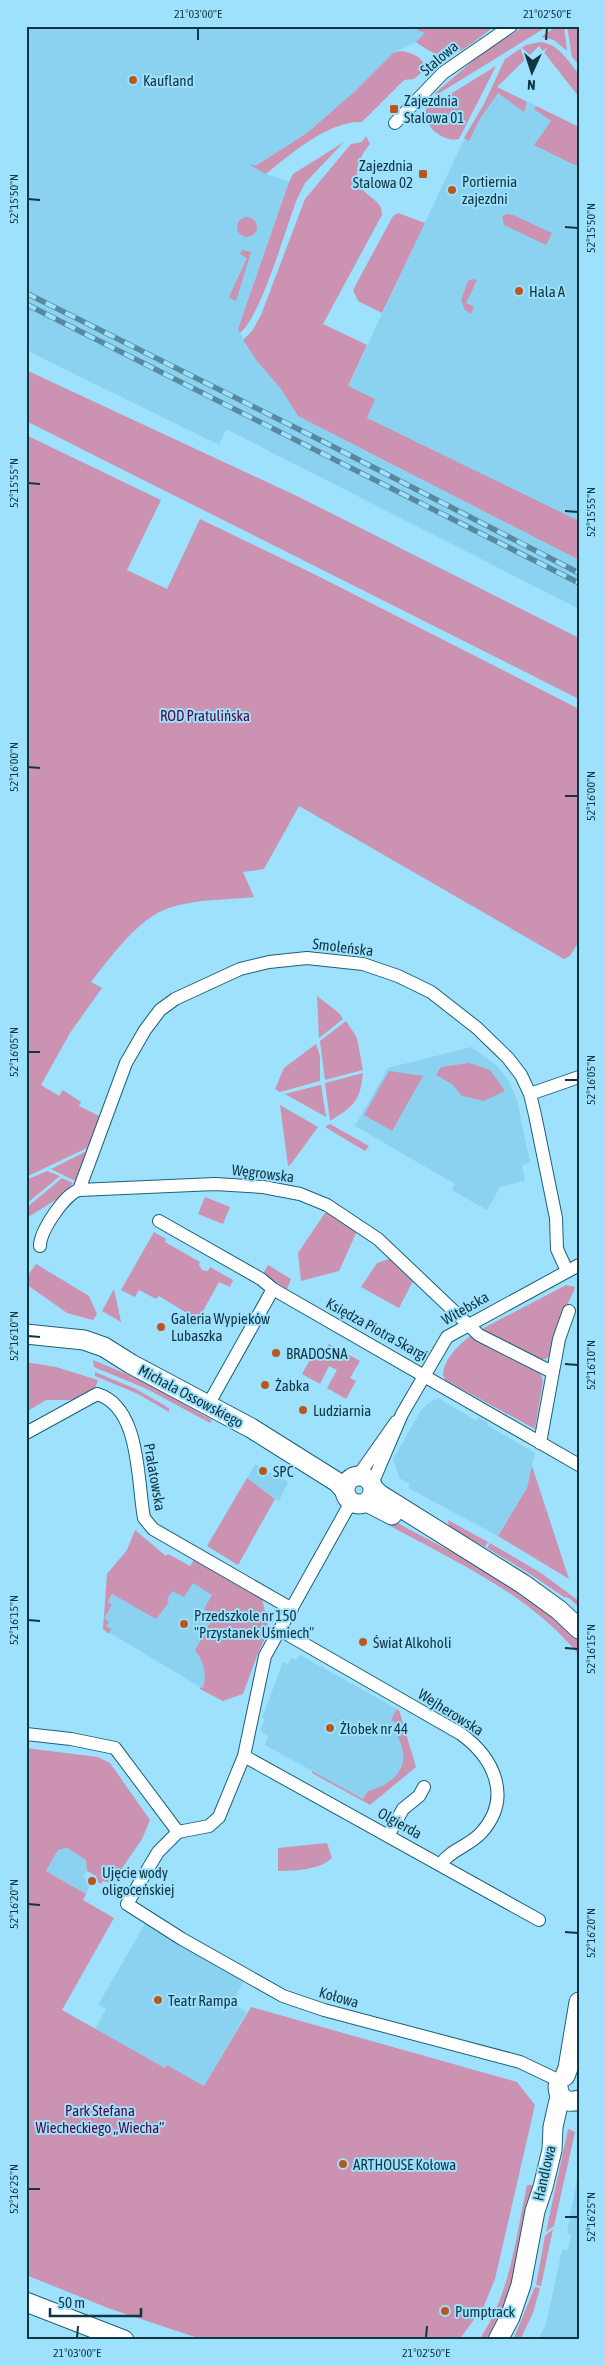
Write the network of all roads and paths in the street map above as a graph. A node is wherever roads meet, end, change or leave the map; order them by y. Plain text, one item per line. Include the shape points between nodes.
1 (512, 26) edge
2 (395, 123) dead end
3 (579, 1077) edge
4 (530, 1094) junction
5 (80, 1190) junction
6 (159, 1221) dead end
7 (40, 1246) dead end
8 (574, 1268) edge
9 (273, 1289) junction
10 (569, 1311) dead end
11 (466, 1325) junction
12 (26, 1334) edge
13 (26, 1341) edge
14 (131, 1364) junction
15 (552, 1372) junction
16 (424, 1374) junction
17 (208, 1405) junction
18 (26, 1434) edge
19 (540, 1443) junction
20 (579, 1465) edge
21 (360, 1488) junction
22 (292, 1608) junction
23 (579, 1629) edge
24 (280, 1630) junction
25 (26, 1734) edge
26 (244, 1756) junction
27 (424, 1787) dead end
28 (178, 1832) junction
29 (389, 1834) junction
30 (441, 1864) junction
31 (539, 1920) dead end
32 (579, 2002) edge
33 (569, 2088) edge
34 (26, 2302) edge
35 (124, 2340) edge
36 (498, 2340) edge

1 - 2 street, Stalowa via 443,72
3 - 4 street
4 - 5 street, Smoleńska via 508,1058 477,1028 431,992 363,964 307,958 269,962 240,969 210,982 175,999 155,1015 126,1063
4 - 8 street, Smoleńska via 556,1218 557,1248
5 - 7 street via 70,1193 45,1228
5 - 11 street, Węgrowska via 215,1184 263,1187 300,1194 327,1205 378,1239
6 - 9 street, Księdza Piotra Skargi
8 - 11 street, Witebska
9 - 16 street, Księdza Piotra Skargi
9 - 17 street
10 - 15 street
11 - 15 street, Węgrowska via 479,1335
11 - 16 street, Witebska via 443,1341
12 - 14 street, Michała Ossowskiego via 88,1341 112,1351
13 - 14 street, Michała Ossowskiego via 66,1347
14 - 17 street, Michała Ossowskiego
15 - 19 street
16 - 19 street, Księdza Piotra Skargi
16 - 21 street, Witebska
17 - 21 street, Michała Ossowskiego via 337,1482
18 - 22 street, Prałatowska via 98,1394 104,1396 120,1407 128,1422 144,1518 153,1529
19 - 20 street, Księdza Piotra Skargi
21 - 22 street
21 - 23 street, Michała Ossowskiego via 380,1494 539,1596
22 - 24 street
24 - 26 street via 265,1656
24 - 30 street, Wejherowska via 461,1734 478,1747 489,1763 496,1783 491,1818 480,1834
25 - 28 street via 115,1748
26 - 28 street via 219,1817 209,1826
26 - 29 street, Olgierda
27 - 29 street via 403,1809
28 - 33 street, Kołowa via 158,1852 127,1904 283,1996 520,2062
29 - 30 street, Olgierda
30 - 31 street, Olgierda
32 - 33 street via 568,2068
33 - 36 street, Handlowa via 547,2197 518,2296
34 - 35 street

